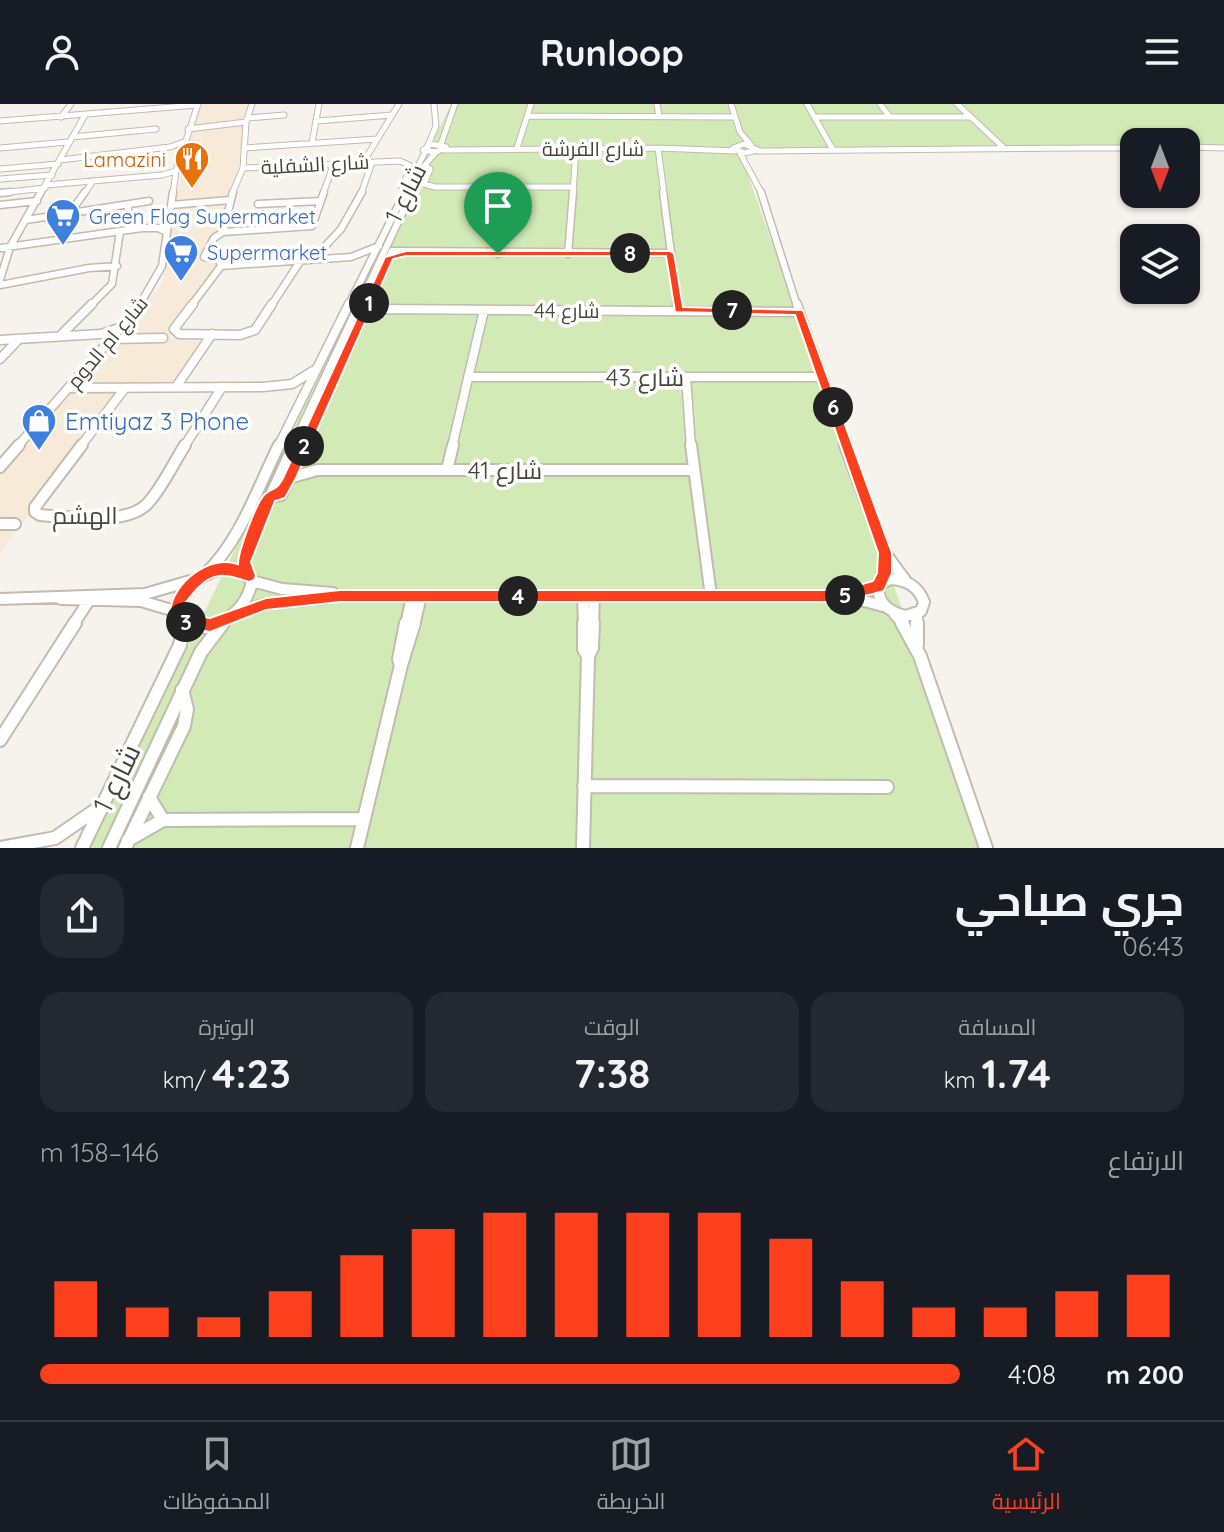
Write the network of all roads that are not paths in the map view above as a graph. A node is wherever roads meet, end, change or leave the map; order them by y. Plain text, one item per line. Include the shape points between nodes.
1 (71, 104) edge
2 (117, 104) edge
3 (253, 104) edge
4 (319, 104) edge
5 (399, 104) edge
6 (434, 104) edge
7 (459, 104) edge
8 (531, 104) edge
9 (657, 104) edge
10 (731, 104) edge
11 (807, 104) edge
12 (880, 104) edge
13 (957, 104) edge
14 (277, 105) edge
15 (197, 107) edge
16 (146, 111) junction
17 (112, 114) junction
18 (85, 115) junction
19 (284, 115) dead end
20 (392, 115) junction
21 (274, 116) junction
22 (527, 116) junction
23 (61, 117) junction
24 (659, 117) junction
25 (735, 117) junction
26 (814, 117) junction
27 (890, 117) junction
28 (970, 117) junction
29 (247, 120) junction
30 (0, 121) edge
31 (317, 121) junction
32 (156, 129) dead end
33 (188, 129) junction
34 (135, 131) junction
35 (740, 132) junction
36 (377, 139) junction
37 (70, 140) junction
38 (312, 143) junction
39 (183, 145) junction
40 (1200, 147) edge
41 (0, 148) edge
42 (244, 148) junction
43 (426, 148) junction
44 (442, 148) junction
45 (517, 148) junction
46 (576, 148) junction
47 (658, 148) junction
48 (737, 148) junction
49 (832, 148) junction
50 (1001, 148) junction
51 (1120, 148) edge
52 (1224, 148) edge
53 (755, 149) junction
54 (59, 162) junction
55 (361, 162) junction
56 (334, 163) junction
57 (749, 165) junction
58 (425, 166) junction
59 (243, 168) junction
60 (0, 169) edge
61 (176, 174) junction
62 (52, 175) junction
63 (0, 179) edge
64 (93, 181) junction
65 (46, 187) junction
66 (513, 187) junction
67 (574, 187) junction
68 (0, 193) edge
69 (230, 200) junction
70 (37, 201) junction
71 (149, 201) dead end
72 (321, 201) junction
73 (129, 204) junction
74 (258, 204) dead end
75 (0, 205) edge
76 (171, 205) junction
77 (70, 213) junction
78 (169, 216) junction
79 (126, 219) dead end
80 (26, 220) junction
81 (142, 228) junction
82 (120, 231) junction
83 (385, 231) junction
84 (167, 232) junction
85 (223, 232) junction
86 (379, 246) junction
87 (10, 247) junction
88 (0, 248) edge
89 (670, 253) junction
90 (498, 254) junction
91 (568, 254) junction
92 (328, 259) junction
93 (301, 260) junction
94 (311, 260) junction
95 (117, 266) junction
96 (221, 266) junction
97 (364, 274) junction
98 (0, 282) edge
99 (368, 304) junction
100 (384, 309) junction
101 (484, 310) junction
102 (678, 310) junction
103 (799, 310) junction
104 (364, 314) junction
105 (122, 326) junction
106 (101, 334) junction
107 (212, 334) junction
108 (60, 336) junction
109 (163, 338) dead end
110 (19, 339) junction
111 (111, 339) junction
112 (0, 340) edge
113 (0, 359) edge
114 (317, 369) junction
115 (468, 377) junction
116 (686, 377) junction
117 (823, 377) junction
118 (176, 387) junction
119 (222, 387) junction
120 (263, 387) junction
121 (69, 388) junction
122 (125, 388) junction
123 (299, 404) junction
124 (296, 463) junction
125 (2, 464) edge
126 (317, 470) junction
127 (447, 470) junction
128 (693, 470) junction
129 (289, 478) junction
130 (270, 497) junction
131 (0, 524) edge
132 (15, 524) dead end
133 (885, 553) junction
134 (201, 576) junction
135 (250, 578) junction
136 (905, 580) junction
137 (880, 585) junction
138 (340, 596) junction
139 (416, 596) junction
140 (589, 596) junction
141 (711, 596) junction
142 (842, 596) junction
143 (58, 597) junction
144 (0, 599) edge
145 (88, 602) junction
146 (888, 609) junction
147 (917, 614) junction
148 (181, 616) junction
149 (229, 617) junction
150 (920, 656) junction
151 (182, 688) junction
152 (0, 740) edge
153 (584, 786) junction
154 (887, 787) dead end
155 (149, 797) junction
156 (103, 805) junction
157 (364, 819) junction
158 (163, 820) junction
159 (126, 844) edge
160 (0, 848) edge
161 (10, 848) edge
162 (82, 848) edge
163 (109, 848) edge
164 (357, 848) edge
165 (583, 848) edge
166 (986, 848) edge

1 - 23 street
2 - 17 street
3 - 29 street
4 - 31 street
5 - 20 street
6 - 43 street, شارع 1 via 436,126
7 - 44 street, شارع 1 via 446,124
8 - 22 street
9 - 24 street
10 - 25 street
11 - 26 street
12 - 27 street
13 - 28 street
14 - 21 street
15 - 16 street
15 - 33 street, شارع ام الدوم
16 - 17 street
16 - 34 street
17 - 18 street
18 - 23 street
18 - 37 street
19 - 21 street
20 - 31 street
20 - 36 street
21 - 29 street
22 - 24 street
22 - 45 street
23 - 30 street
24 - 25 street
25 - 35 street
26 - 27 street
26 - 49 street
27 - 28 street
28 - 50 street
29 - 33 street
29 - 42 street
31 - 38 street
32 - 34 street
33 - 39 street, شارع ام الدوم
34 - 37 street
35 - 48 street
35 - 53 street
36 - 38 street
36 - 55 street
37 - 41 street
37 - 54 street
38 - 42 street
39 - 54 street
39 - 61 street, شارع ام الدوم
40 - 52 street
42 - 59 street
43 - 44 street, شارع الفرشة
43 - 83 street, شارع 1
44 - 45 street, شارع الفرشة
44 - 58 street, شارع 1
45 - 46 street, شارع الفرشة
46 - 47 street, شارع الفرشة
46 - 67 street
47 - 48 street, شارع الفرشة
47 - 89 street
48 - 53 street, شارع الفرشة
48 - 57 street
49 - 50 street
49 - 53 street
50 - 51 street
53 - 57 street
54 - 60 street
54 - 62 street
55 - 56 street, شارع الشفلية
55 - 83 street, شارع الشفلية via 400,161 411,166
55 - 94 street via 371,165 365,187 326,247
56 - 59 street, شارع الشفلية
56 - 72 street
57 - 103 street
58 - 66 street, شارع 1 via 430,169 424,184
58 - 130 street, شارع 1
59 - 69 street
61 - 64 street
61 - 76 street, شارع ام الدوم
62 - 63 street
62 - 65 street
64 - 65 street
64 - 77 street
65 - 68 street
65 - 70 street
66 - 67 street
66 - 90 street
67 - 91 street
69 - 76 street
69 - 85 street
70 - 75 street
70 - 80 street
71 - 73 street
72 - 74 street
72 - 85 street via 312,226
73 - 77 street
73 - 79 street
76 - 78 street, شارع ام الدوم
77 - 80 street
78 - 81 street
78 - 84 street, شارع ام الدوم
80 - 87 street
81 - 82 street
81 - 84 street
82 - 87 street
82 - 95 street
83 - 86 street, شارع 1
84 - 105 street, شارع ام الدوم via 159,276
85 - 96 street via 204,257
86 - 92 street via 360,255
86 - 97 street, شارع 1
87 - 88 street
87 - 98 street
89 - 91 street
89 - 102 street
90 - 91 street
90 - 99 street, شارع 1 via 391,254
92 - 94 street
92 - 97 street via 354,260
93 - 94 street
93 - 96 street
93 - 107 street via 255,330
95 - 98 street
95 - 108 street via 107,290
96 - 107 street via 174,329 179,334
97 - 114 street, شارع 1
99 - 100 street, شارع 44
99 - 104 street, شارع 1
100 - 101 street, شارع 44
100 - 104 street, شارع 44
101 - 102 street, شارع 44
101 - 115 street
102 - 103 street, شارع 44
103 - 117 street
104 - 124 street, شارع 1
105 - 106 street
105 - 111 street, شارع ام الدوم
106 - 108 street
106 - 111 street
107 - 118 street
108 - 110 street
109 - 111 street
110 - 112 street
110 - 113 street
111 - 121 street, شارع ام الدوم
114 - 120 street via 292,384
114 - 123 street, شارع 1
115 - 116 street, شارع 43
115 - 127 street
116 - 117 street, شارع 43
116 - 128 street
117 - 133 street
118 - 119 street
118 - 122 street
119 - 120 street
119 - 122 street, الهشم via 147,505 117,517 35,512
120 - 123 street via 293,393
121 - 122 street
121 - 125 street, شارع ام الدوم
123 - 134 street, شارع 1 via 226,550
124 - 126 street, شارع 41
124 - 129 street, شارع 1
126 - 127 street, شارع 41
126 - 129 street, شارع 41
127 - 128 street, شارع 41
128 - 141 street
129 - 130 street, شارع 1 via 281,495
130 - 135 street, شارع 1 via 246,551
131 - 132 street
133 - 136 street
133 - 137 street
134 - 135 street via 231,568
134 - 143 street via 145,594
134 - 148 street via 178,600
135 - 138 street via 282,589
135 - 149 street via 252,592
136 - 137 street
136 - 147 street via 923,598
137 - 142 street
137 - 146 street via 878,596
138 - 139 street
138 - 149 street via 266,604
139 - 140 street
139 - 157 street via 405,661
140 - 141 street
140 - 153 street via 592,648
141 - 142 street
142 - 146 street
143 - 144 street
143 - 145 street
145 - 148 street via 141,601
145 - 152 street
146 - 147 street
146 - 150 street via 906,628
147 - 150 street
148 - 149 street via 210,625
148 - 156 street, شارع 1 via 180,645
149 - 151 street, شارع 1 via 201,652
150 - 166 street
151 - 155 street, شارع 1 via 184,726
151 - 163 street, شارع 1
153 - 154 street
153 - 165 street
155 - 158 street
155 - 159 street, شارع 1
156 - 161 street via 55,838
156 - 162 street, شارع 1
157 - 158 street
157 - 164 street
158 - 159 street
160 - 161 street

